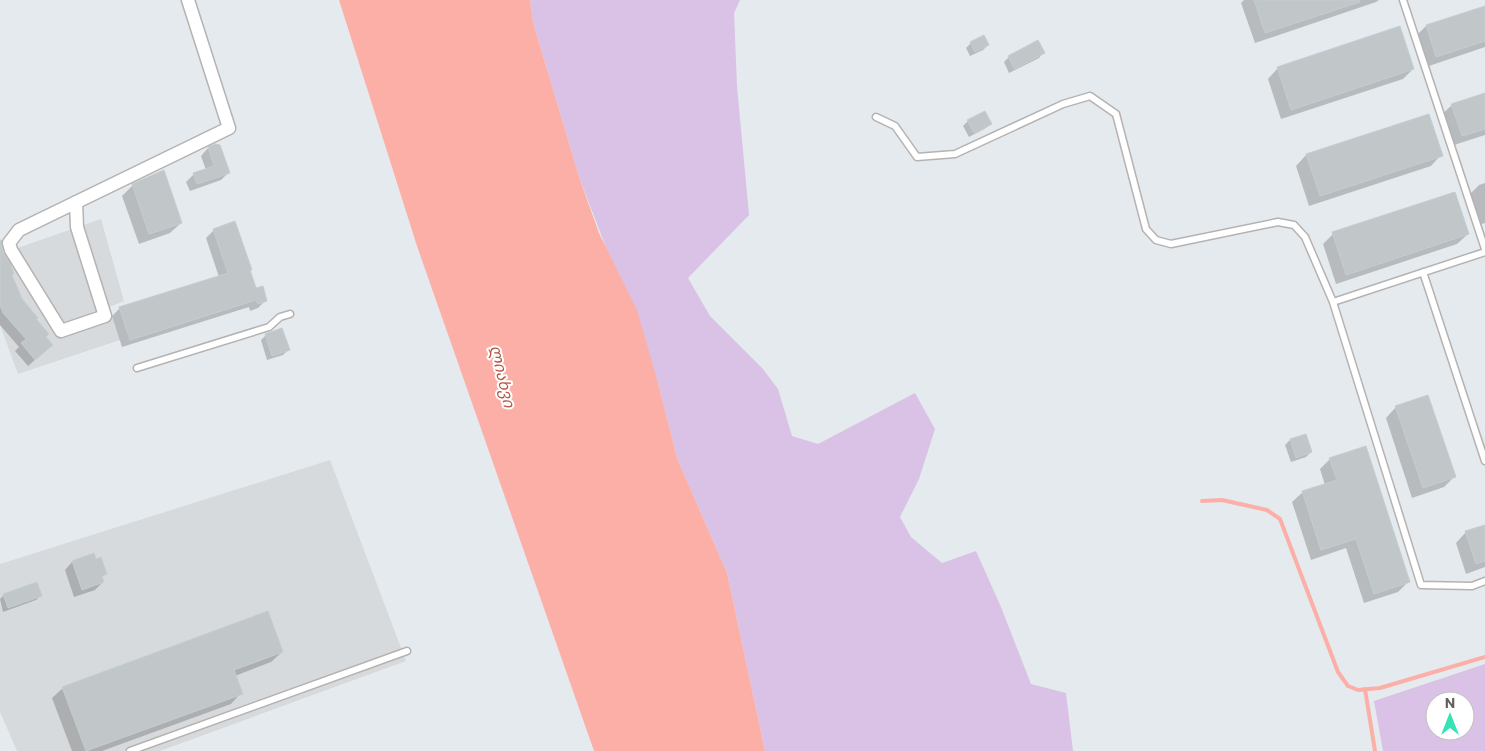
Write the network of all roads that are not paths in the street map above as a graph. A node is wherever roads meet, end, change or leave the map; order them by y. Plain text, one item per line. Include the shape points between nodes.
1 (188, 0) edge
2 (1403, 0) edge
3 (876, 117) dead end
4 (76, 202) junction
5 (1485, 251) edge
6 (1423, 272) junction
7 (1334, 302) junction
8 (290, 314) dead end
9 (137, 368) dead end
10 (1485, 461) edge
11 (1485, 582) edge
12 (408, 651) dead end
13 (130, 751) edge

1 - 4 street via 229,128
2 - 5 lane
3 - 7 lane via 895,126 917,156 955,154 1063,104 1090,96 1116,114 1146,230 1156,240 1170,244 1278,222 1294,225 1305,237
4 - 4 street via 19,230 9,243 61,332 105,316 77,228
5 - 6 lane
6 - 7 lane
6 - 10 lane
7 - 11 lane via 1421,585 1472,586
8 - 9 lane via 270,327
12 - 13 lane

